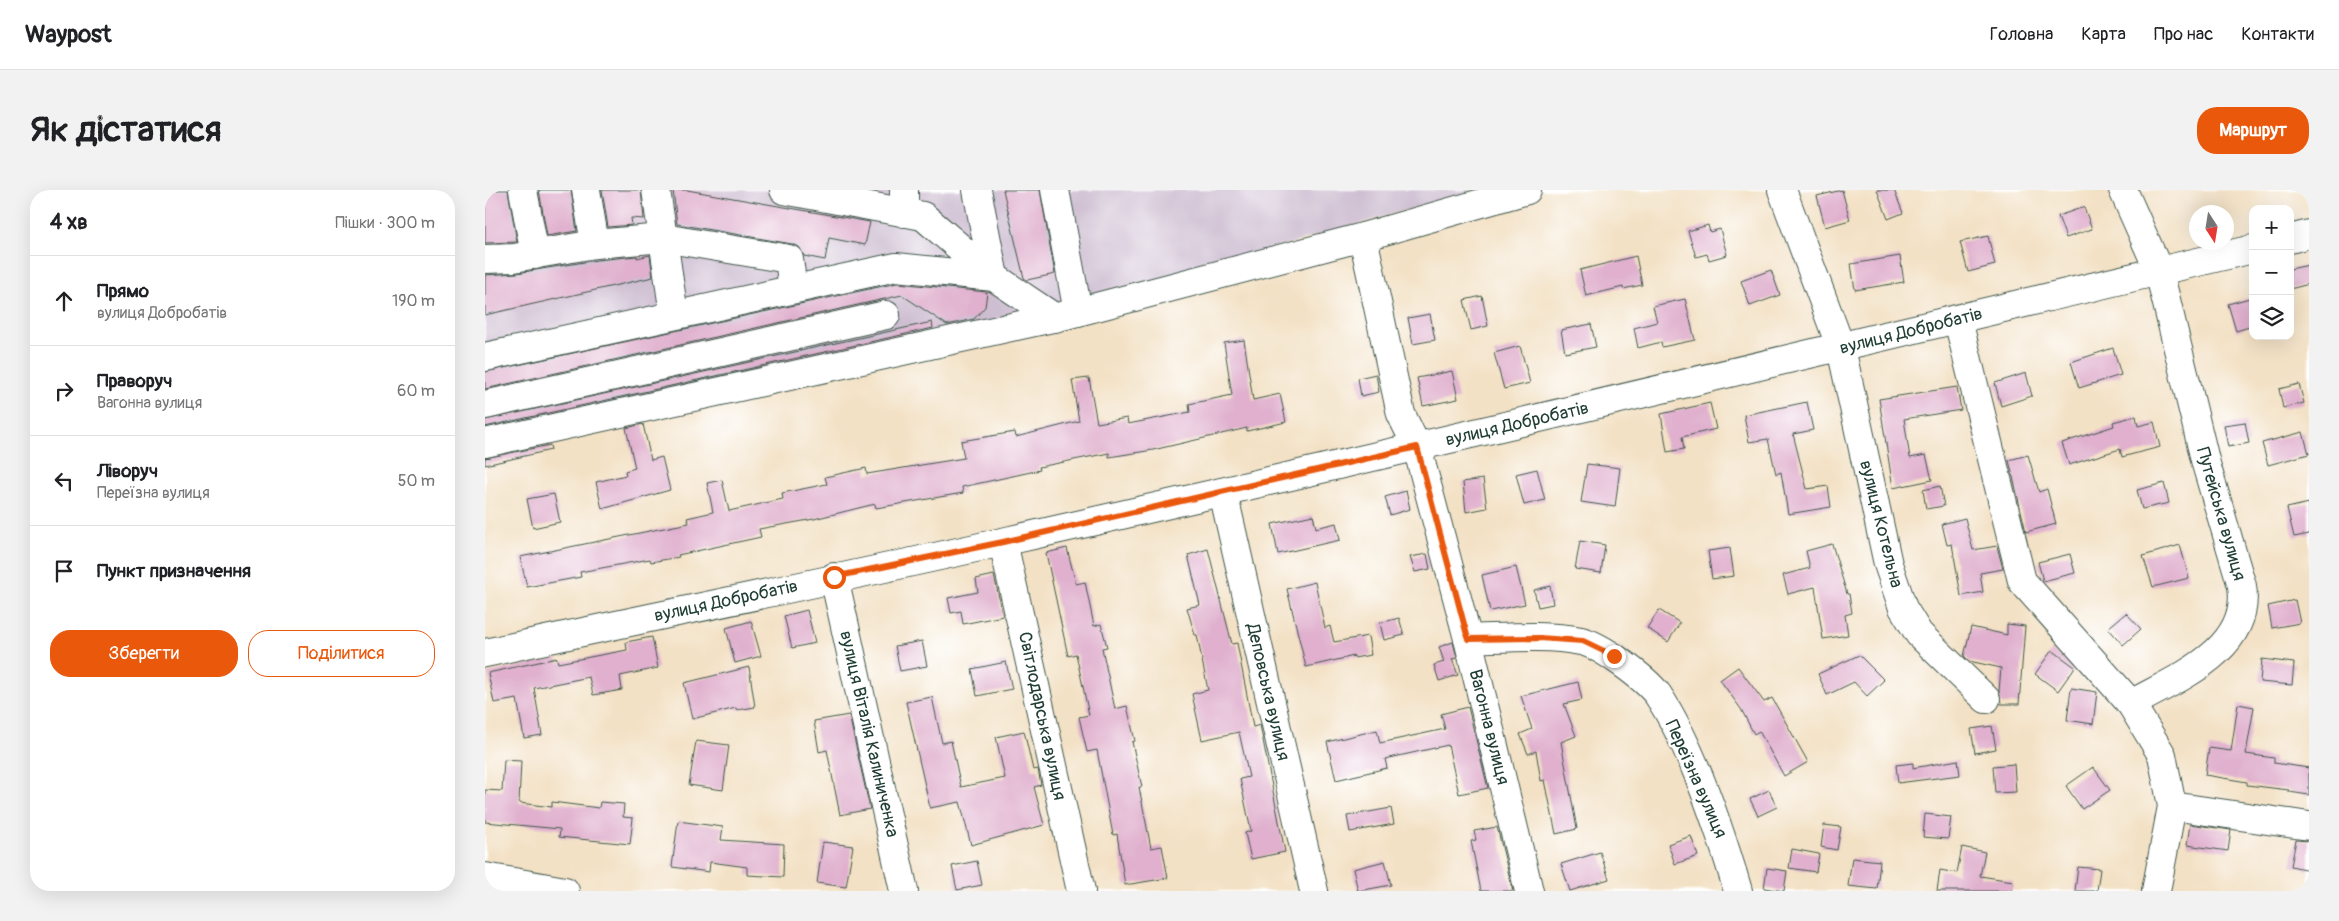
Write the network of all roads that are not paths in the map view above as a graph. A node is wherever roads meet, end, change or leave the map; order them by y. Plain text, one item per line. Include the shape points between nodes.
1 (523, 190) edge
2 (585, 190) edge
3 (656, 190) edge
4 (784, 190) edge
5 (977, 190) edge
6 (1055, 190) edge
7 (1527, 190) edge
8 (1783, 190) edge
9 (2123, 190) edge
10 (904, 201) edge
11 (2309, 234) edge
12 (1363, 237) junction
13 (663, 238) junction
14 (2294, 238) edge
15 (595, 244) junction
16 (2249, 250) edge
17 (535, 255) junction
18 (485, 259) edge
19 (2159, 271) junction
20 (994, 276) junction
21 (793, 289) junction
22 (674, 315) junction
23 (886, 315) dead end
24 (1066, 315) junction
25 (1958, 320) junction
26 (1841, 348) junction
27 (485, 357) edge
28 (485, 405) edge
29 (485, 443) edge
30 (1417, 447) junction
31 (1223, 492) junction
32 (1003, 542) junction
33 (834, 577) junction
34 (1468, 639) junction
35 (485, 653) edge
36 (1986, 699) dead end
37 (2131, 704) junction
38 (2172, 806) junction
39 (2309, 826) edge
40 (485, 877) edge
41 (565, 891) edge
42 (904, 891) edge
43 (1081, 891) edge
44 (1314, 891) edge
45 (1529, 891) edge
46 (1738, 891) edge
47 (2156, 891) edge

1 - 17 street
2 - 15 street
3 - 13 street
4 - 10 street
5 - 20 street
6 - 24 street
7 - 12 street
8 - 26 street, вулиця Котельна
9 - 19 street, Путейська вулиця
10 - 20 street
11 - 14 street
12 - 24 street
12 - 30 street, Вагонна вулиця via 1401,414
13 - 15 street
13 - 21 street via 789,259
13 - 22 street
15 - 17 street
16 - 19 street, вулиця Добробатів
17 - 18 street
19 - 25 street, вулиця Добробатів
19 - 37 street, Путейська вулиця via 2244,603 2238,625 2225,644 2200,664
20 - 21 street via 896,267
20 - 24 street
21 - 22 street
22 - 27 street
23 - 28 street
24 - 29 street
25 - 26 street, вулиця Добробатів
25 - 37 street via 2021,580
26 - 30 street, вулиця Добробатів
26 - 36 street, вулиця Котельна via 1888,564 1903,608 1919,634
30 - 31 street, вулиця Добробатів
30 - 34 street, Вагонна вулиця
31 - 32 street, вулиця Добробатів
31 - 44 street, Деповська вулиця
32 - 33 street, вулиця Добробатів
32 - 43 street, Світлодарська вулиця
33 - 35 street, вулиця Добробатів
33 - 42 street, вулиця Віталія Калиниченка
34 - 45 street, Вагонна вулиця
34 - 46 street, Переїзна вулиця via 1583,641 1614,656 1657,694 1684,742 1725,844
37 - 38 street via 2163,755
38 - 39 street
38 - 47 street
40 - 41 street

